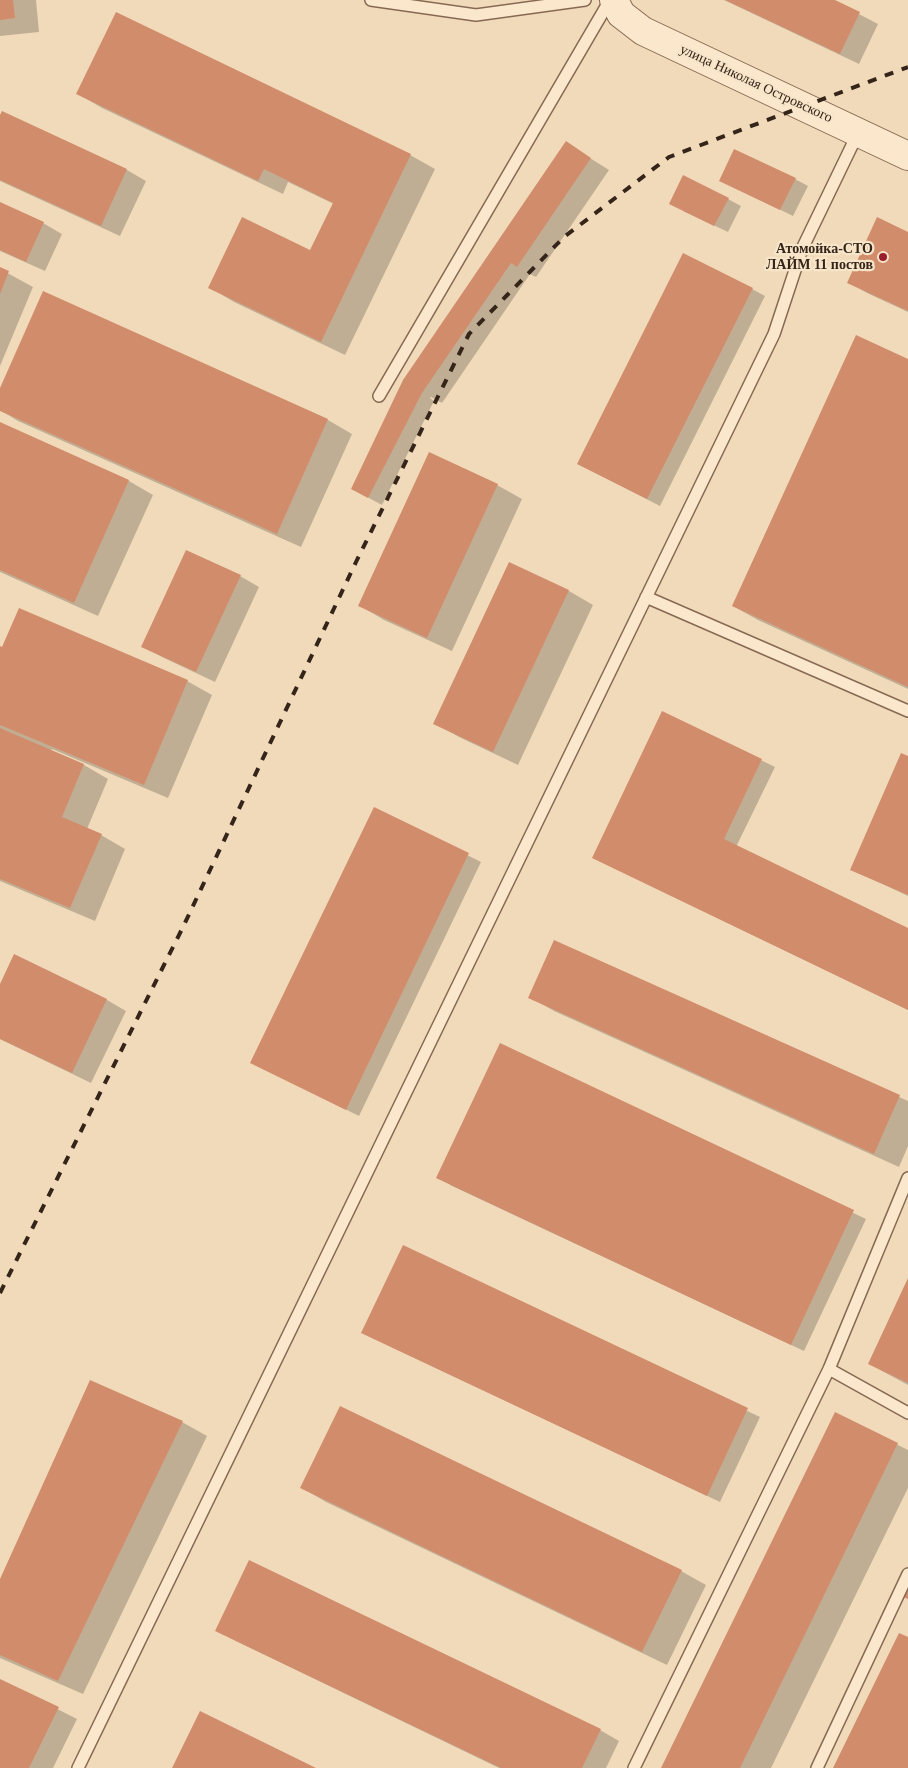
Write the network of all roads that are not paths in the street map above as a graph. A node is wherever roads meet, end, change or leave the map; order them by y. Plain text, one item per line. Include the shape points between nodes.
1 (371, 0) edge
2 (585, 0) edge
3 (610, 0) edge
4 (614, 0) edge
5 (858, 132) junction
6 (908, 156) edge
7 (379, 396) dead end
8 (646, 597) junction
9 (908, 712) edge
10 (908, 1178) edge
11 (829, 1369) junction
12 (908, 1413) edge
13 (908, 1574) edge
14 (78, 1768) edge
15 (634, 1768) edge
16 (817, 1768) edge

1 - 2 lane via 476,15
3 - 7 lane
4 - 5 street, улица Николая Островского via 621,14 643,31
5 - 6 street, улица Николая Островского
5 - 8 lane via 802,249 774,334
8 - 9 lane
8 - 14 lane
10 - 11 lane
11 - 12 lane
11 - 15 lane
13 - 16 lane

